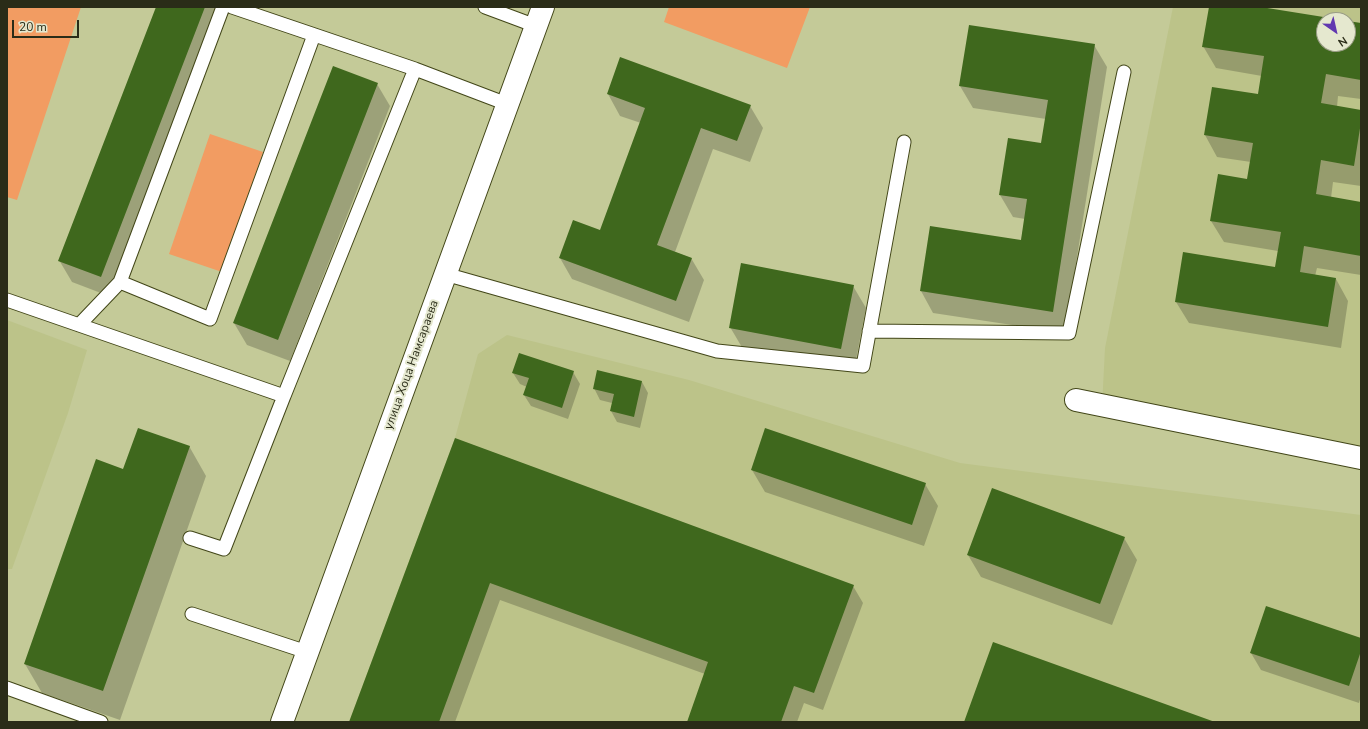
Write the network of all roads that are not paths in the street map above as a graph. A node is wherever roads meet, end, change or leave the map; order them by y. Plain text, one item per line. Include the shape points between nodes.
1 (223, 7) edge
2 (232, 7) edge
3 (485, 7) edge
4 (539, 16) edge
5 (314, 35) junction
6 (415, 69) junction
7 (1124, 72) dead end
8 (507, 104) junction
9 (904, 142) dead end
10 (445, 274) junction
11 (120, 282) junction
12 (7, 300) edge
13 (79, 325) junction
14 (869, 331) junction
15 (284, 396) junction
16 (1076, 400) dead end
17 (1361, 458) edge
18 (190, 538) dead end
19 (192, 614) dead end
20 (307, 652) junction
21 (7, 688) edge
22 (101, 722) edge
23 (282, 722) edge

1 - 11 lane
2 - 5 lane
3 - 4 lane
4 - 8 street, улица Хоца Намсараева
5 - 6 lane
5 - 11 lane via 210,319
6 - 8 lane
6 - 15 lane
7 - 14 lane via 1069,333
8 - 10 street, улица Хоца Намсараева
9 - 14 lane
10 - 14 lane via 717,351 862,366
10 - 20 street, улица Хоца Намсараева
11 - 13 lane
12 - 13 lane
13 - 15 lane
15 - 18 lane via 224,549
16 - 17 street
19 - 20 lane
20 - 23 street, улица Хоца Намсараева
21 - 22 lane

